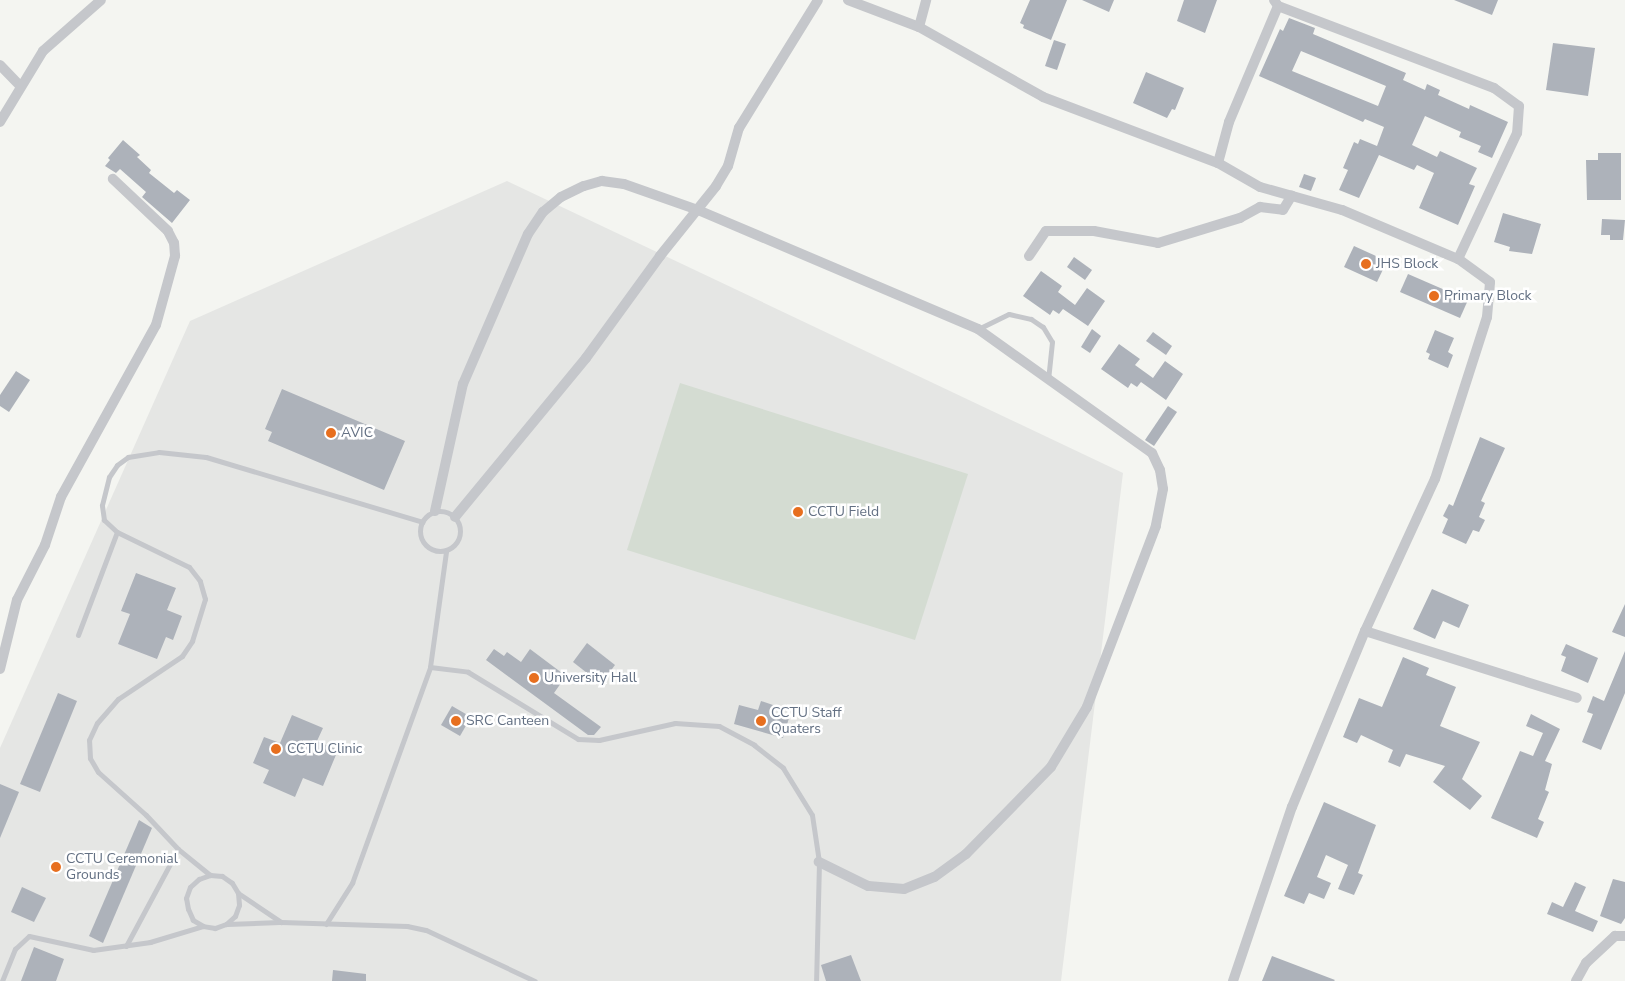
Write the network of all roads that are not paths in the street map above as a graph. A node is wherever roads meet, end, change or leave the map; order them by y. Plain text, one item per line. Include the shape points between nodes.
1 (101, 0) edge
2 (818, 0) edge
3 (848, 0) edge
4 (926, 0) edge
5 (1276, 3) edge
6 (919, 27) junction
7 (0, 65) edge
8 (20, 86) junction
9 (0, 122) edge
10 (1218, 163) junction
11 (113, 178) dead end
12 (1292, 195) junction
13 (698, 210) junction
14 (1029, 256) dead end
15 (1458, 259) junction
16 (978, 329) junction
17 (1048, 378) junction
18 (435, 512) junction
19 (455, 517) junction
20 (422, 522) junction
21 (117, 532) junction
22 (446, 551) junction
23 (1364, 632) junction
24 (78, 635) dead end
25 (430, 667) junction
26 (0, 669) edge
27 (1577, 698) dead end
28 (178, 849) junction
29 (819, 862) junction
30 (210, 875) junction
31 (238, 893) junction
32 (281, 922) junction
33 (226, 924) junction
34 (326, 924) junction
35 (203, 926) junction
36 (1625, 936) edge
37 (126, 946) junction
38 (2, 981) edge
39 (535, 981) edge
40 (816, 981) edge
41 (1233, 981) edge
42 (1576, 981) edge

1 - 8 street via 43,51
2 - 13 street via 739,128 728,166
3 - 6 street
4 - 6 street
5 - 10 street via 1229,122
5 - 15 street via 1494,88 1519,106 1518,133
6 - 10 street via 1043,97
7 - 8 street
8 - 9 street
10 - 12 street via 1260,187
11 - 26 street via 168,231 174,243 174,256 156,325 61,497 45,545 17,600
12 - 14 street via 1283,210 1260,207 1240,218 1158,243 1094,231 1046,231
12 - 15 street via 1342,210
13 - 16 street
13 - 18 street via 624,184 602,181 561,197 543,212 528,234 463,384
13 - 19 street via 660,256 586,358
15 - 23 street via 1490,282 1487,317 1435,479
16 - 17 street
16 - 17 lane via 1009,314 1031,319 1043,327 1052,342
17 - 29 street via 1152,454 1160,470 1163,488 1156,526 1144,563 1087,707 1051,767 966,854 934,877 904,889 868,886
18 - 19 lane via 442,511
18 - 20 lane
19 - 22 lane via 460,537
20 - 21 lane via 206,457 159,452 128,457 117,465 110,477 102,505 104,520
20 - 22 lane via 420,538 424,545 438,552
21 - 24 lane
21 - 28 lane via 189,568 200,581 205,599 192,641 182,656 118,699 97,723 89,740 90,758 98,772
22 - 25 lane
23 - 27 street
23 - 41 street via 1292,807
25 - 29 lane via 468,672 578,739 599,740 675,723 719,726 754,744 783,768 812,815
25 - 34 lane via 352,883
28 - 30 lane
28 - 37 lane
29 - 40 lane
30 - 31 lane via 222,876
30 - 35 lane via 199,878 190,887 186,898 190,915
31 - 32 lane
31 - 33 lane via 239,905 235,916
32 - 33 lane
32 - 34 lane
33 - 35 lane via 215,928
34 - 39 lane via 407,926 426,930
35 - 37 lane
36 - 42 street via 1615,936 1586,963
37 - 38 lane via 94,950 29,936 15,949

